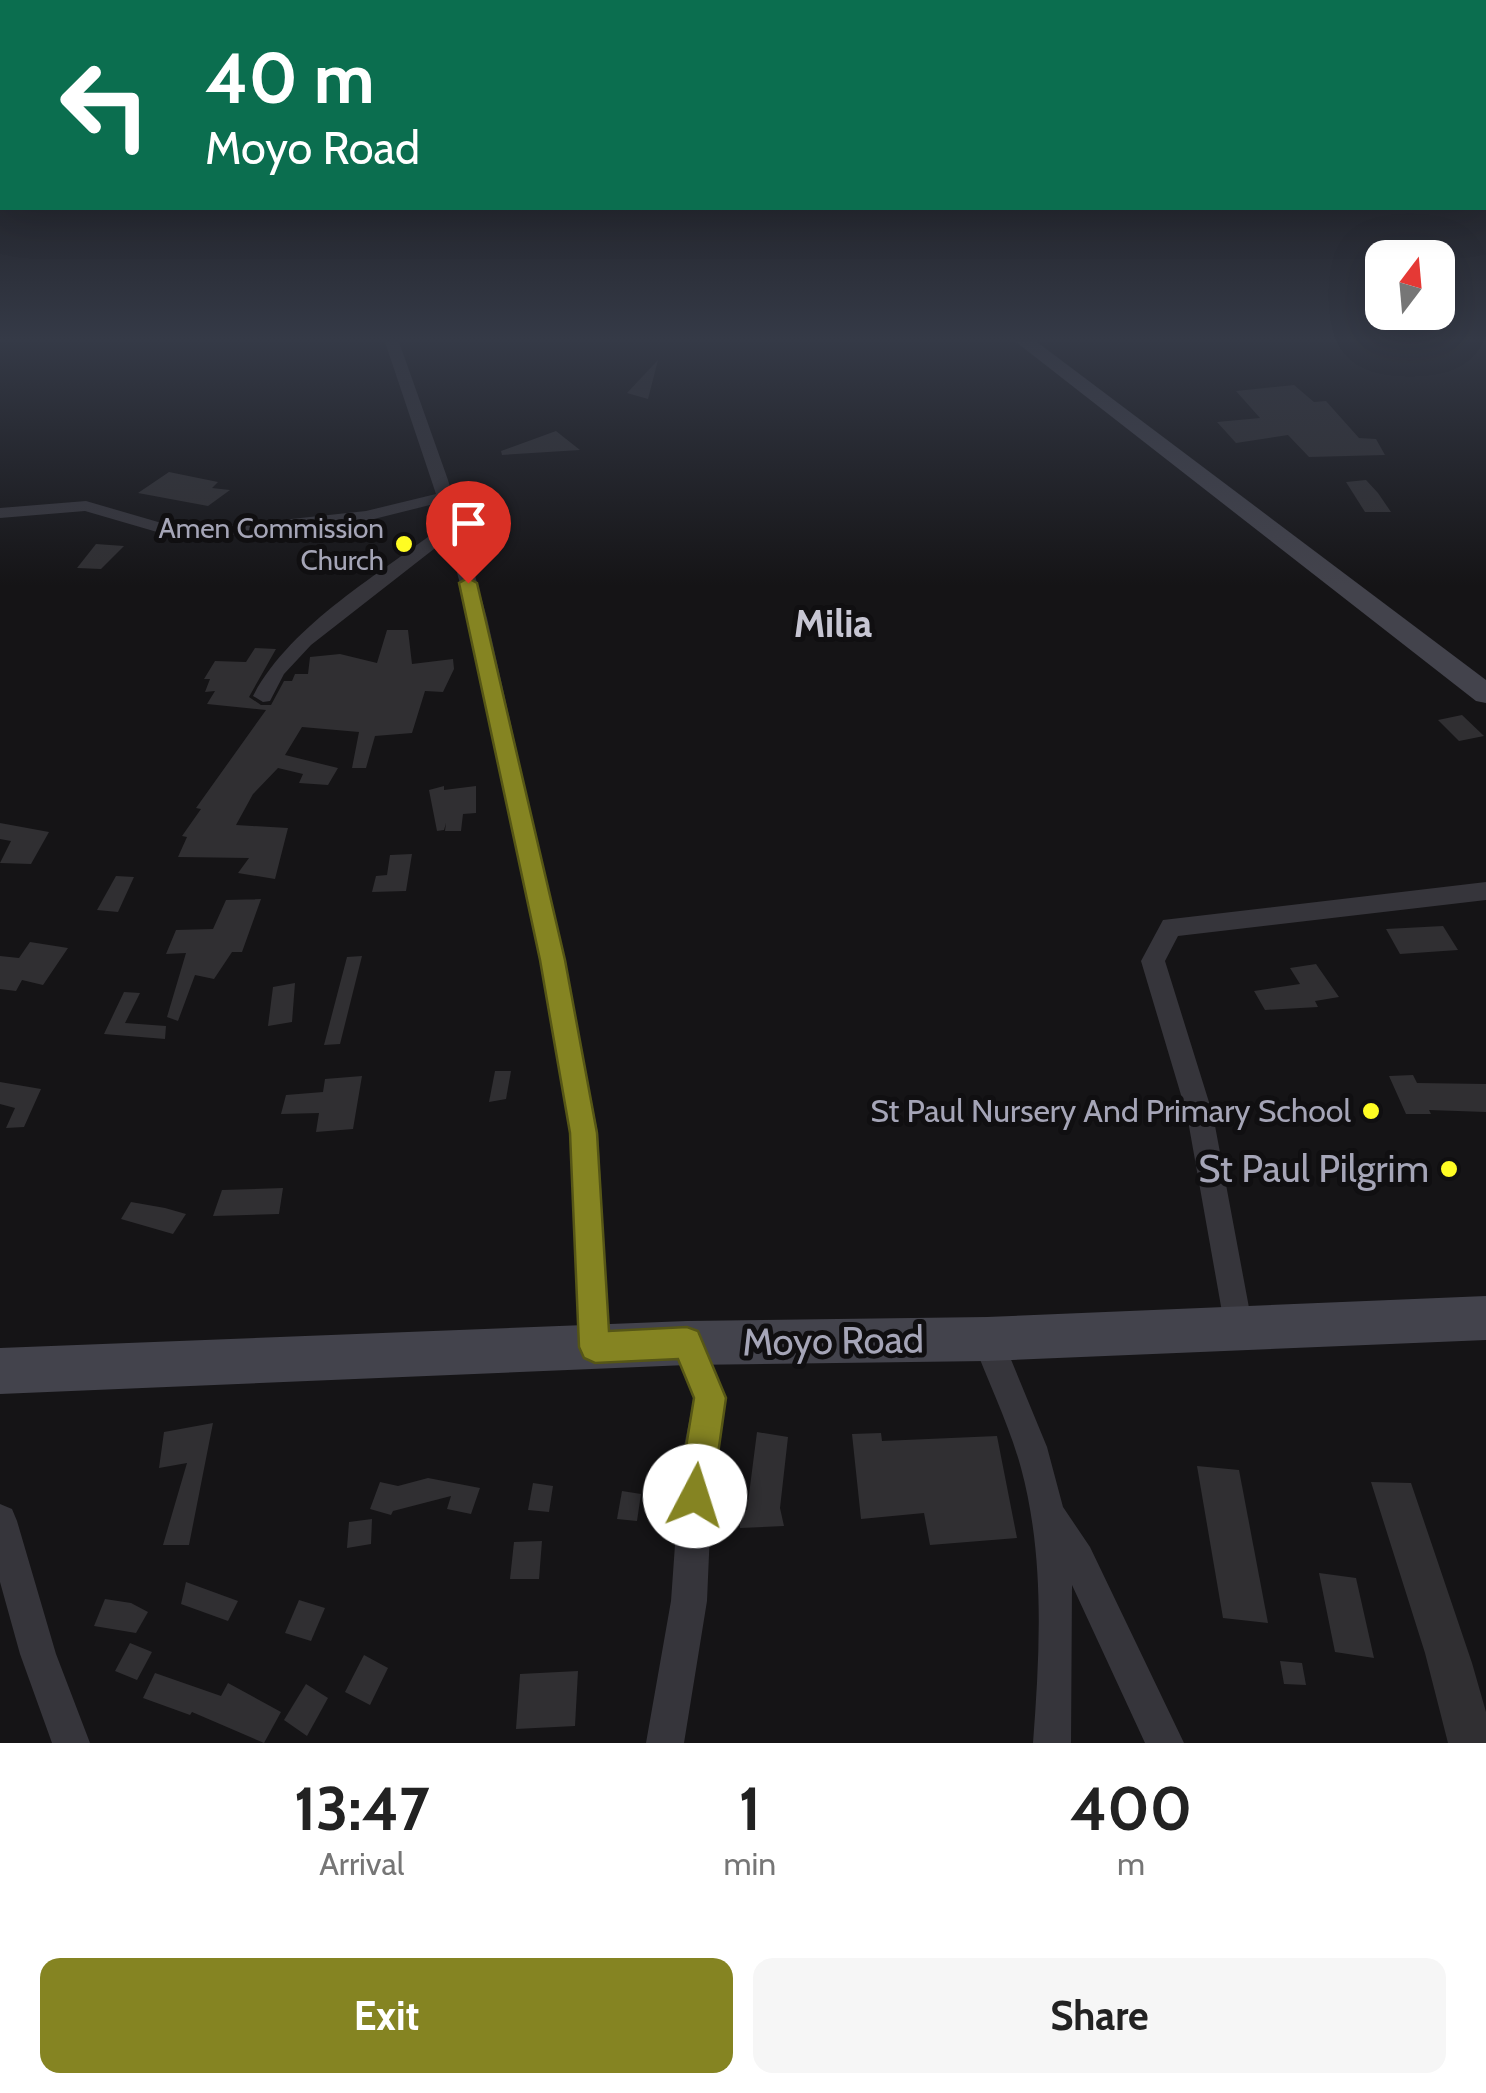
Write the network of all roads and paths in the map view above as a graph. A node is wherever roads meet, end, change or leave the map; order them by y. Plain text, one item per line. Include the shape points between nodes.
1 (419, 423) edge
2 (1131, 423) edge
3 (444, 497) junction
4 (0, 513) edge
5 (452, 527) junction
6 (1486, 694) edge
7 (263, 696) dead end
8 (1486, 891) edge
9 (1486, 1318) edge
10 (1238, 1329) junction
11 (987, 1340) junction
12 (687, 1342) junction
13 (595, 1347) junction
14 (0, 1371) edge
15 (1046, 1514) junction
16 (0, 1520) edge
17 (71, 1743) edge
18 (665, 1743) edge
19 (1052, 1743) edge
20 (1165, 1743) edge

1 - 3 street
2 - 6 main road
3 - 4 street via 366,516 236,530 164,529 86,506
3 - 5 street
5 - 7 street via 304,641
5 - 13 street via 478,618 584,1133
8 - 10 street via 1171,926 1153,962 1200,1115
9 - 10 main road, Moyo Road
10 - 11 main road, Moyo Road
11 - 12 main road, Moyo Road
11 - 15 street via 1040,1479
12 - 13 main road, Moyo Road
12 - 18 street via 710,1398 698,1461 689,1601
13 - 14 main road, Moyo Road
15 - 19 street via 1055,1592
15 - 20 street via 1078,1559
16 - 17 street

